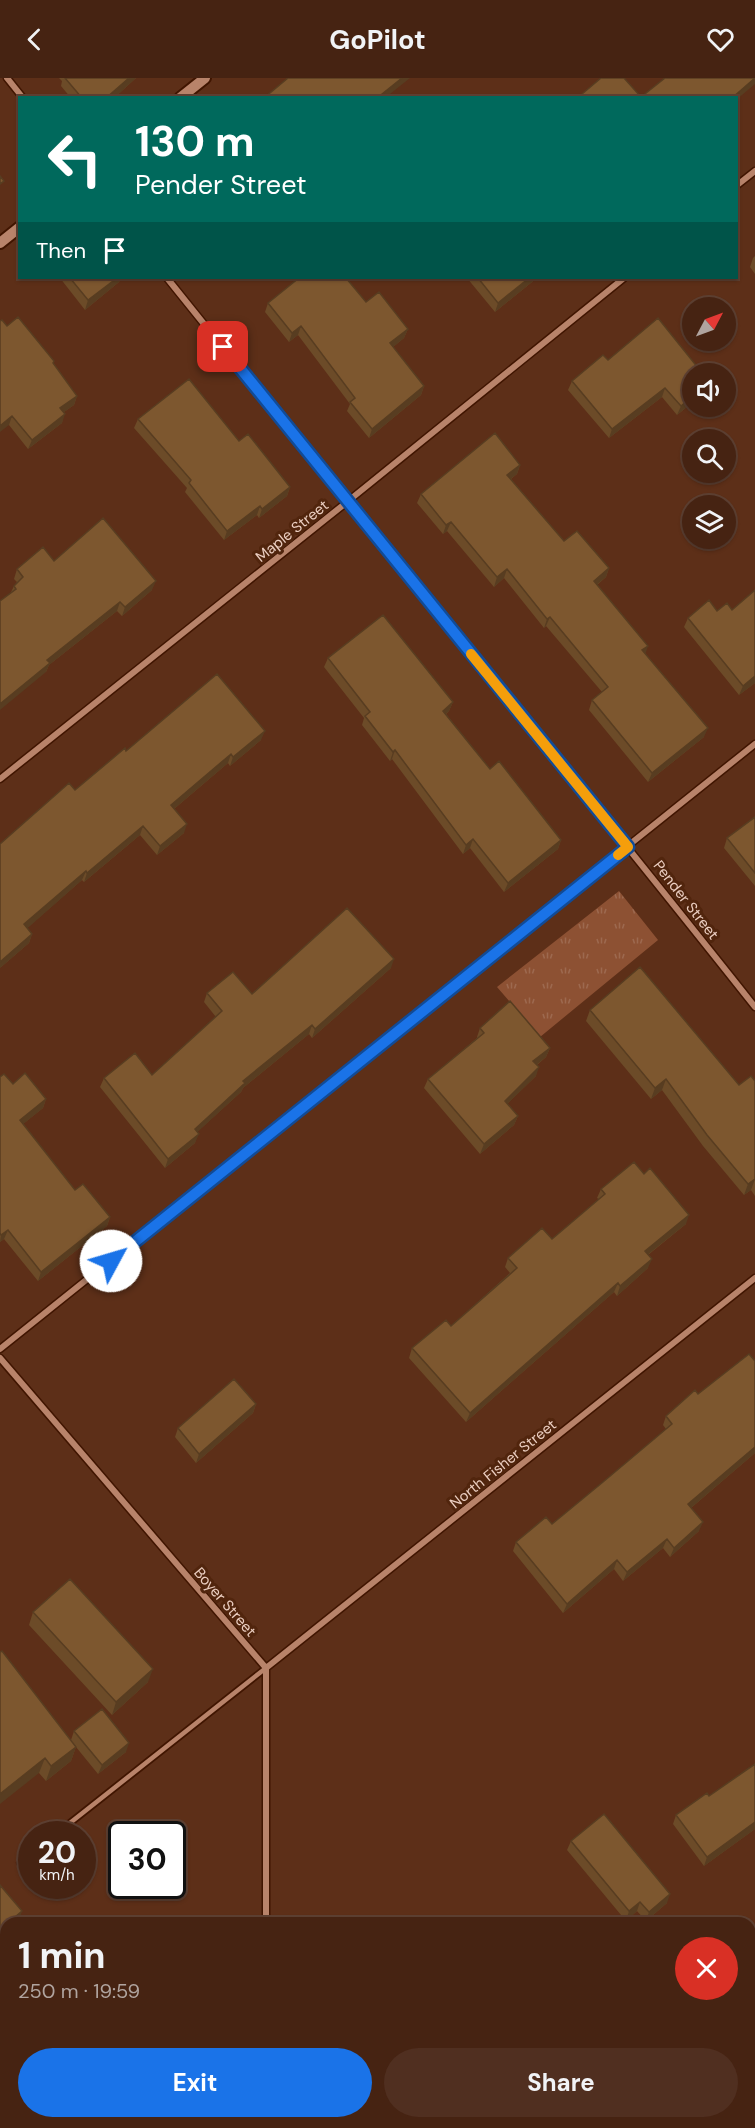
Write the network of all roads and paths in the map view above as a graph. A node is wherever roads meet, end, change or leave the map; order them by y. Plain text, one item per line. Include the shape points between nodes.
1 (7, 78) edge
2 (205, 78) edge
3 (21, 96) edge
4 (182, 96) edge
5 (755, 171) edge
6 (738, 184) edge
7 (18, 229) edge
8 (0, 243) edge
9 (168, 279) edge
10 (623, 279) edge
11 (347, 502) junction
12 (755, 744) edge
13 (0, 779) edge
14 (628, 847) junction
15 (755, 1007) edge
16 (755, 1278) edge
17 (0, 1349) edge
18 (0, 1358) edge
19 (266, 1668) junction
20 (72, 1821) edge
21 (266, 1917) edge

1 - 3 street
2 - 4 street
5 - 6 street
7 - 8 street
9 - 11 street, Pender Street
10 - 11 street, Maple Street
11 - 13 street, Maple Street
11 - 14 street, Pender Street
12 - 14 street
14 - 15 street, Pender Street
14 - 17 street
16 - 19 street, North Fisher Street
18 - 19 street, Boyer Street
19 - 20 lane
19 - 21 street

